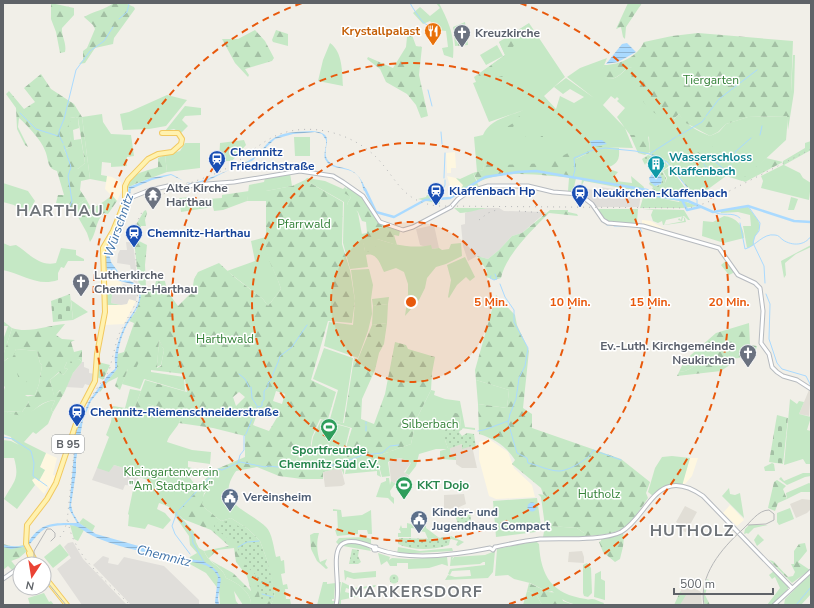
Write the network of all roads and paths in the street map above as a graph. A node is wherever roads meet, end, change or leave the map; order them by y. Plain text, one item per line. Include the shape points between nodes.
1 (162, 133) dead end
2 (127, 200) junction
3 (811, 389) edge
4 (31, 556) edge
5 (811, 571) edge
6 (12, 573) edge
7 (3, 579) edge
8 (52, 587) edge
9 (792, 588) junction
10 (52, 590) edge
11 (65, 605) edge
12 (336, 605) edge
13 (774, 605) edge

1 - 2 main road, B 95 via 178,133 182,144 174,151 156,155 142,164 126,184
2 - 3 main road via 150,190 168,186 181,189 193,185 231,183 305,171 333,176 364,196 380,222 402,230 413,228 452,207 468,192 486,186 532,186 552,192 576,194 588,200 603,220 610,224 638,225 719,248 738,275 755,283 762,292 762,347 769,354 772,367 783,376 797,380
2 - 4 main road, B 95 via 102,249 105,312 95,381 84,399 56,483 27,525 27,546
5 - 9 main road
6 - 7 main road
8 - 11 main road
9 - 12 main road via 703,496 682,486 659,492 630,524 617,534 601,537 528,540 450,554 411,556 374,550 373,547 354,541 346,542 338,549 335,557 338,590
9 - 13 main road
10 - 11 main road

